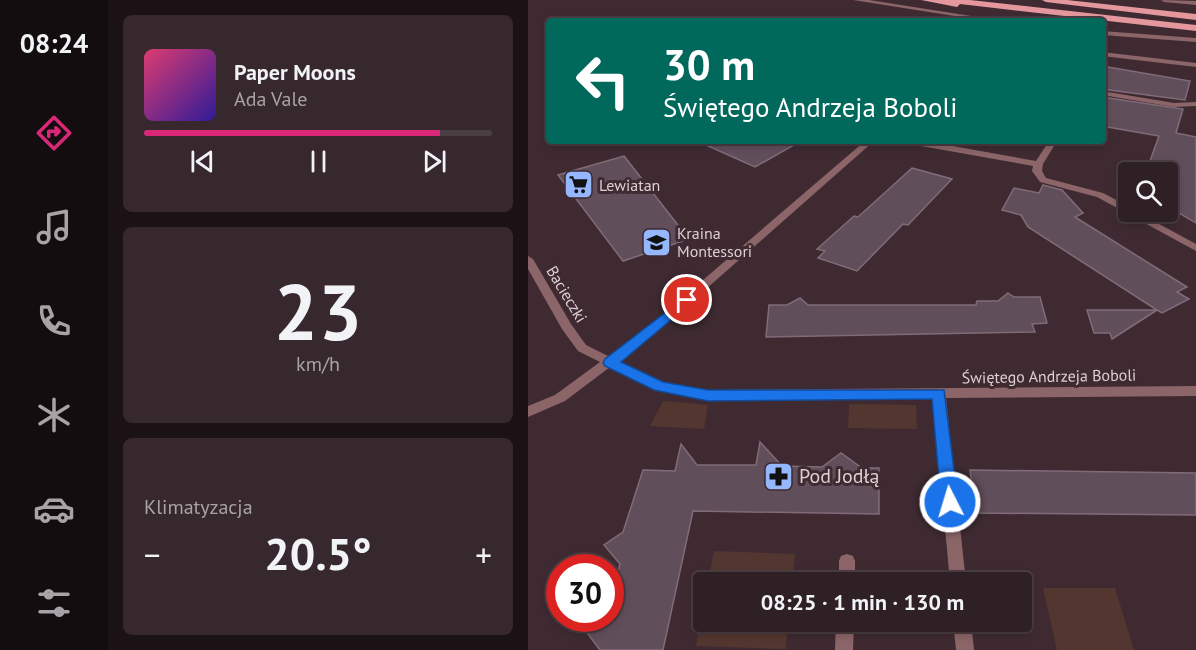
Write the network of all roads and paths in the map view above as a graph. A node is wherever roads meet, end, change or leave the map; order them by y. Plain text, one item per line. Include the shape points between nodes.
1 (856, 0) edge
2 (925, 0) edge
3 (949, 0) edge
4 (1046, 0) edge
5 (1112, 0) edge
6 (1164, 0) edge
7 (1196, 3) edge
8 (1196, 9) edge
9 (1196, 17) edge
10 (979, 18) edge
11 (1039, 18) edge
12 (1106, 27) edge
13 (1196, 28) edge
14 (1106, 33) edge
15 (1196, 39) edge
16 (1106, 54) edge
17 (1196, 65) edge
18 (1106, 94) edge
19 (1196, 104) edge
20 (867, 144) edge
21 (927, 144) edge
22 (1051, 144) edge
23 (1038, 164) junction
24 (1118, 205) edge
25 (1149, 222) edge
26 (1196, 248) edge
27 (528, 259) edge
28 (610, 363) junction
29 (1196, 391) edge
30 (939, 394) junction
31 (528, 412) edge
32 (847, 561) dead end
33 (847, 572) edge
34 (957, 572) edge
35 (845, 632) edge
36 (963, 632) edge
37 (844, 650) edge
38 (964, 650) edge

1 - 10 street
2 - 11 main road
3 - 13 main road
4 - 9 main road
5 - 8 main road
6 - 7 street
12 - 15 main road
14 - 15 street
16 - 17 street
18 - 19 street via 1174,105
20 - 28 street
21 - 23 street
22 - 23 street
23 - 24 street via 1037,171 1043,180 1100,195
25 - 26 street
27 - 28 street, Bacieczki via 582,348
28 - 30 street, Świętego Andrzeja Boboli via 660,387 708,395
28 - 31 street via 561,398
29 - 30 street, Świętego Andrzeja Boboli
30 - 34 street
32 - 33 street
35 - 37 street
36 - 38 street

